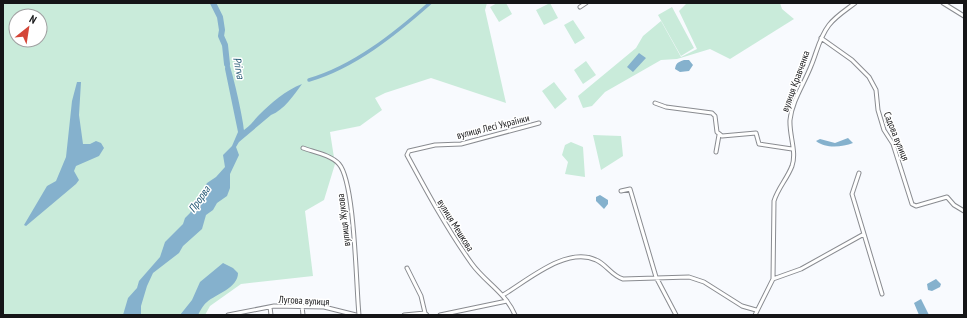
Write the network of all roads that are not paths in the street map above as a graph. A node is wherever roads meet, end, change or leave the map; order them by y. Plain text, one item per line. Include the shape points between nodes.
1 (586, 3) edge
2 (855, 3) edge
3 (943, 3) edge
4 (580, 7) dead end
5 (964, 16) edge
6 (821, 38) junction
7 (655, 103) dead end
8 (539, 123) dead end
9 (719, 135) junction
10 (303, 148) dead end
11 (792, 149) junction
12 (716, 152) dead end
13 (407, 155) joint
14 (859, 173) dead end
15 (621, 191) dead end
16 (964, 211) edge
17 (864, 234) junction
18 (407, 268) dead end
19 (656, 277) junction
20 (773, 279) junction
21 (882, 294) dead end
22 (503, 295) junction
23 (507, 301) junction
24 (302, 306) junction
25 (270, 307) junction
26 (756, 310) junction
27 (426, 314) edge
28 (228, 315) edge
29 (271, 315) edge
30 (303, 315) edge
31 (356, 315) edge
32 (359, 315) edge
33 (404, 315) edge
34 (440, 315) edge
35 (515, 315) edge
36 (676, 315) edge
37 (755, 315) edge

1 - 4 street
2 - 6 street, вулиця Кравченка via 829,24
3 - 5 street
6 - 11 street, вулиця Кравченка via 791,115
6 - 16 street, Садова вулиця via 852,60 869,77 876,90 884,130 893,144 912,204 916,206 947,197
7 - 9 street via 666,107 712,113
8 - 13 street, вулиця Лесі Українки via 461,144 435,145 409,151
9 - 11 street via 756,133 759,144
9 - 12 street
10 - 32 street, вулиця Жукова via 330,158 344,171 354,239
11 - 20 street, вулиця Кравченка via 792,166 774,201
13 - 22 street, вулиця Мешкова via 448,229 473,265
14 - 17 street via 852,194
15 - 19 street via 630,189
17 - 20 street via 801,269
17 - 21 street
18 - 27 street via 421,296
19 - 22 street via 618,278 603,264 580,256 550,265
19 - 26 street via 696,278 731,301
19 - 36 street
20 - 26 street, вулиця Кравченка
22 - 23 street, вулиця Мешкова
23 - 34 street
23 - 35 street, вулиця Мешкова
24 - 25 street, Лугова вулиця
24 - 30 street
24 - 31 street, Лугова вулиця via 324,307
25 - 28 street, Лугова вулиця
25 - 29 street
26 - 37 street, вулиця Кравченка
27 - 33 street

